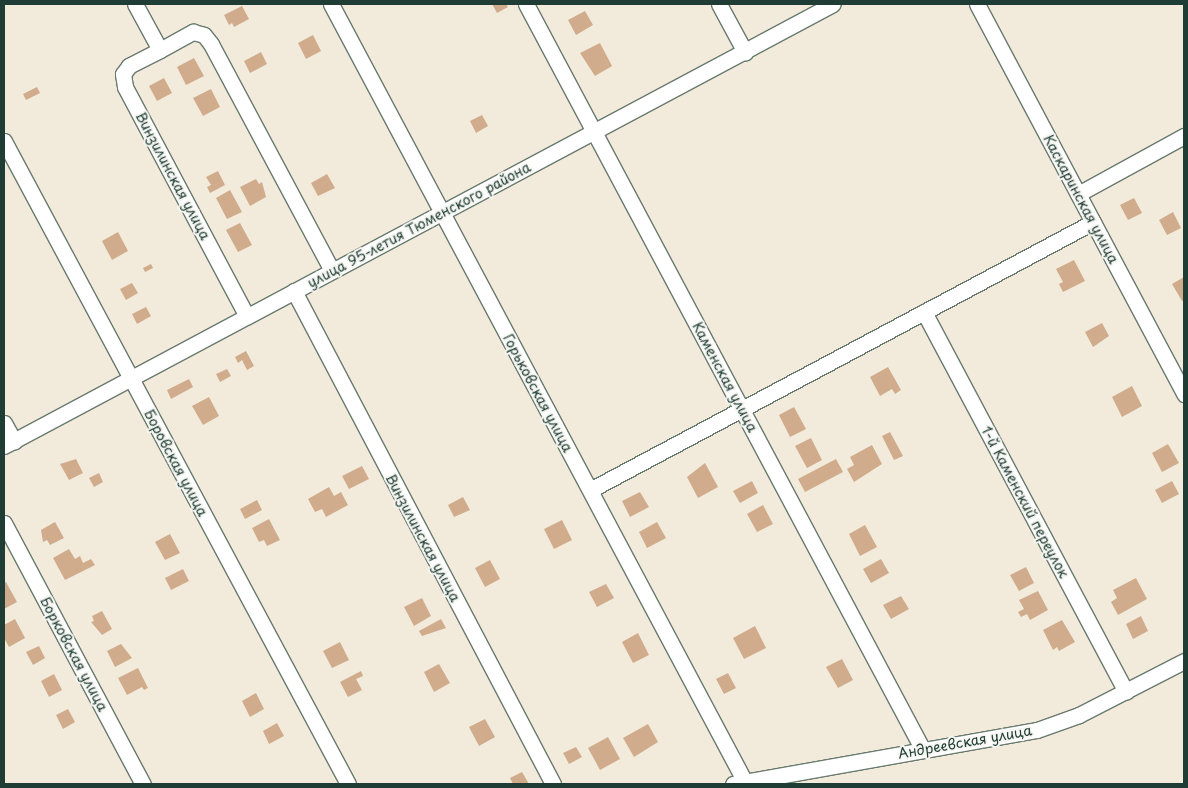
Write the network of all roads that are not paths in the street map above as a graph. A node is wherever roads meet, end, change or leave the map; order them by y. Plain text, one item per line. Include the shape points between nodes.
1 (135, 4) edge
2 (331, 4) edge
3 (526, 4) edge
4 (719, 4) edge
5 (830, 4) edge
6 (977, 4) edge
7 (160, 50) junction
8 (745, 52) junction
9 (595, 133) junction
10 (1184, 136) edge
11 (4, 141) edge
12 (1078, 194) junction
13 (443, 212) junction
14 (1093, 222) junction
15 (332, 271) junction
16 (294, 291) junction
17 (924, 312) junction
18 (248, 316) junction
19 (131, 378) junction
20 (1184, 394) edge
21 (742, 409) junction
22 (4, 423) edge
23 (9, 444) edge
24 (590, 490) junction
25 (4, 523) edge
26 (1184, 661) edge
27 (1126, 692) junction
28 (923, 750) junction
29 (739, 783) edge
30 (143, 784) edge
31 (348, 784) edge
32 (552, 784) edge

1 - 7 street
2 - 13 street, Горьковская улица
3 - 9 street, Каменская улица
4 - 8 street
5 - 8 street, улица 95-летия Тюменского района
6 - 12 street, Каскаринская улица
7 - 15 street, Винзилинская улица via 194,32 204,35
7 - 18 street, Винзилинская улица via 129,66 123,74 125,87
8 - 9 street, улица 95-летия Тюменского района
9 - 13 street, улица 95-летия Тюменского района
9 - 21 street, Каменская улица
10 - 12 street
11 - 19 street, Боровская улица
12 - 14 street, Каскаринская улица
13 - 15 street, улица 95-летия Тюменского района
13 - 24 street, Горьковская улица
14 - 17 street
14 - 20 street, Каскаринская улица
15 - 16 street, улица 95-летия Тюменского района
16 - 18 street, улица 95-летия Тюменского района
16 - 32 street, Винзилинская улица
17 - 21 street
17 - 27 street, 1-й Каменский переулок
18 - 19 street, улица 95-летия Тюменского района
19 - 23 street, улица 95-летия Тюменского района
19 - 31 street, Боровская улица
21 - 24 street
21 - 28 street, Каменская улица
22 - 23 street
24 - 29 street, Горьковская улица
25 - 30 street, Борковская улица
26 - 27 street, Андреевская улица
27 - 28 street, Андреевская улица via 1079,715 1037,730
28 - 29 street, Андреевская улица

